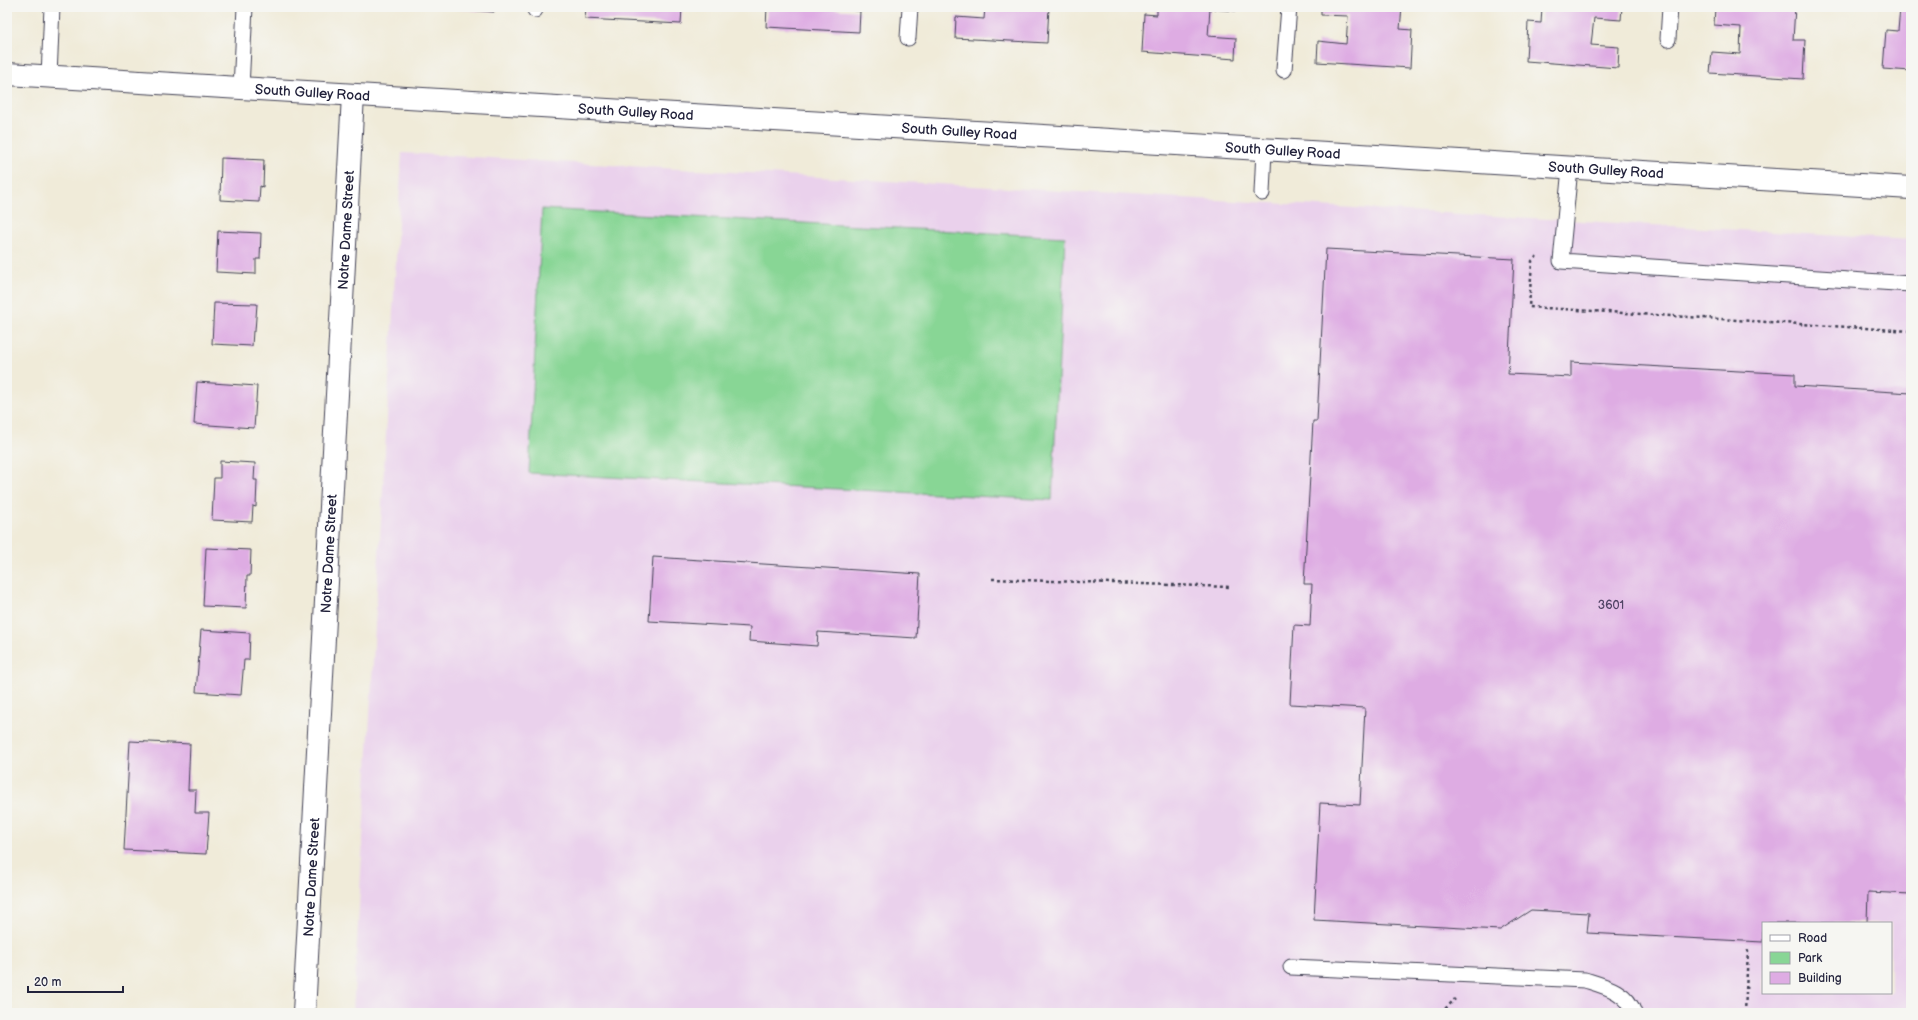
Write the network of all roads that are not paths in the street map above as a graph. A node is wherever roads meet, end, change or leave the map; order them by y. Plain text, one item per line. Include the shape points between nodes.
1 (52, 7) edge
2 (245, 7) edge
3 (910, 7) edge
4 (1289, 7) edge
5 (1670, 7) edge
6 (908, 38) dead end
7 (1668, 39) dead end
8 (1284, 70) dead end
9 (7, 74) edge
10 (49, 76) junction
11 (241, 88) junction
12 (353, 95) junction
13 (1264, 150) junction
14 (1570, 168) junction
15 (1911, 188) edge
16 (1262, 193) dead end
17 (1911, 284) edge
18 (1291, 967) dead end
19 (304, 1013) edge
20 (1634, 1013) edge

1 - 10 lane
2 - 11 lane
3 - 6 lane
4 - 8 lane
5 - 7 lane
9 - 10 street, South Gulley Road
10 - 11 street, South Gulley Road
11 - 12 street, South Gulley Road
12 - 13 street, South Gulley Road
12 - 19 street, Notre Dame Street
13 - 14 street, South Gulley Road
13 - 16 lane
14 - 15 street, South Gulley Road
14 - 17 lane via 1561,261
18 - 20 lane via 1585,980 1609,987 1622,996

